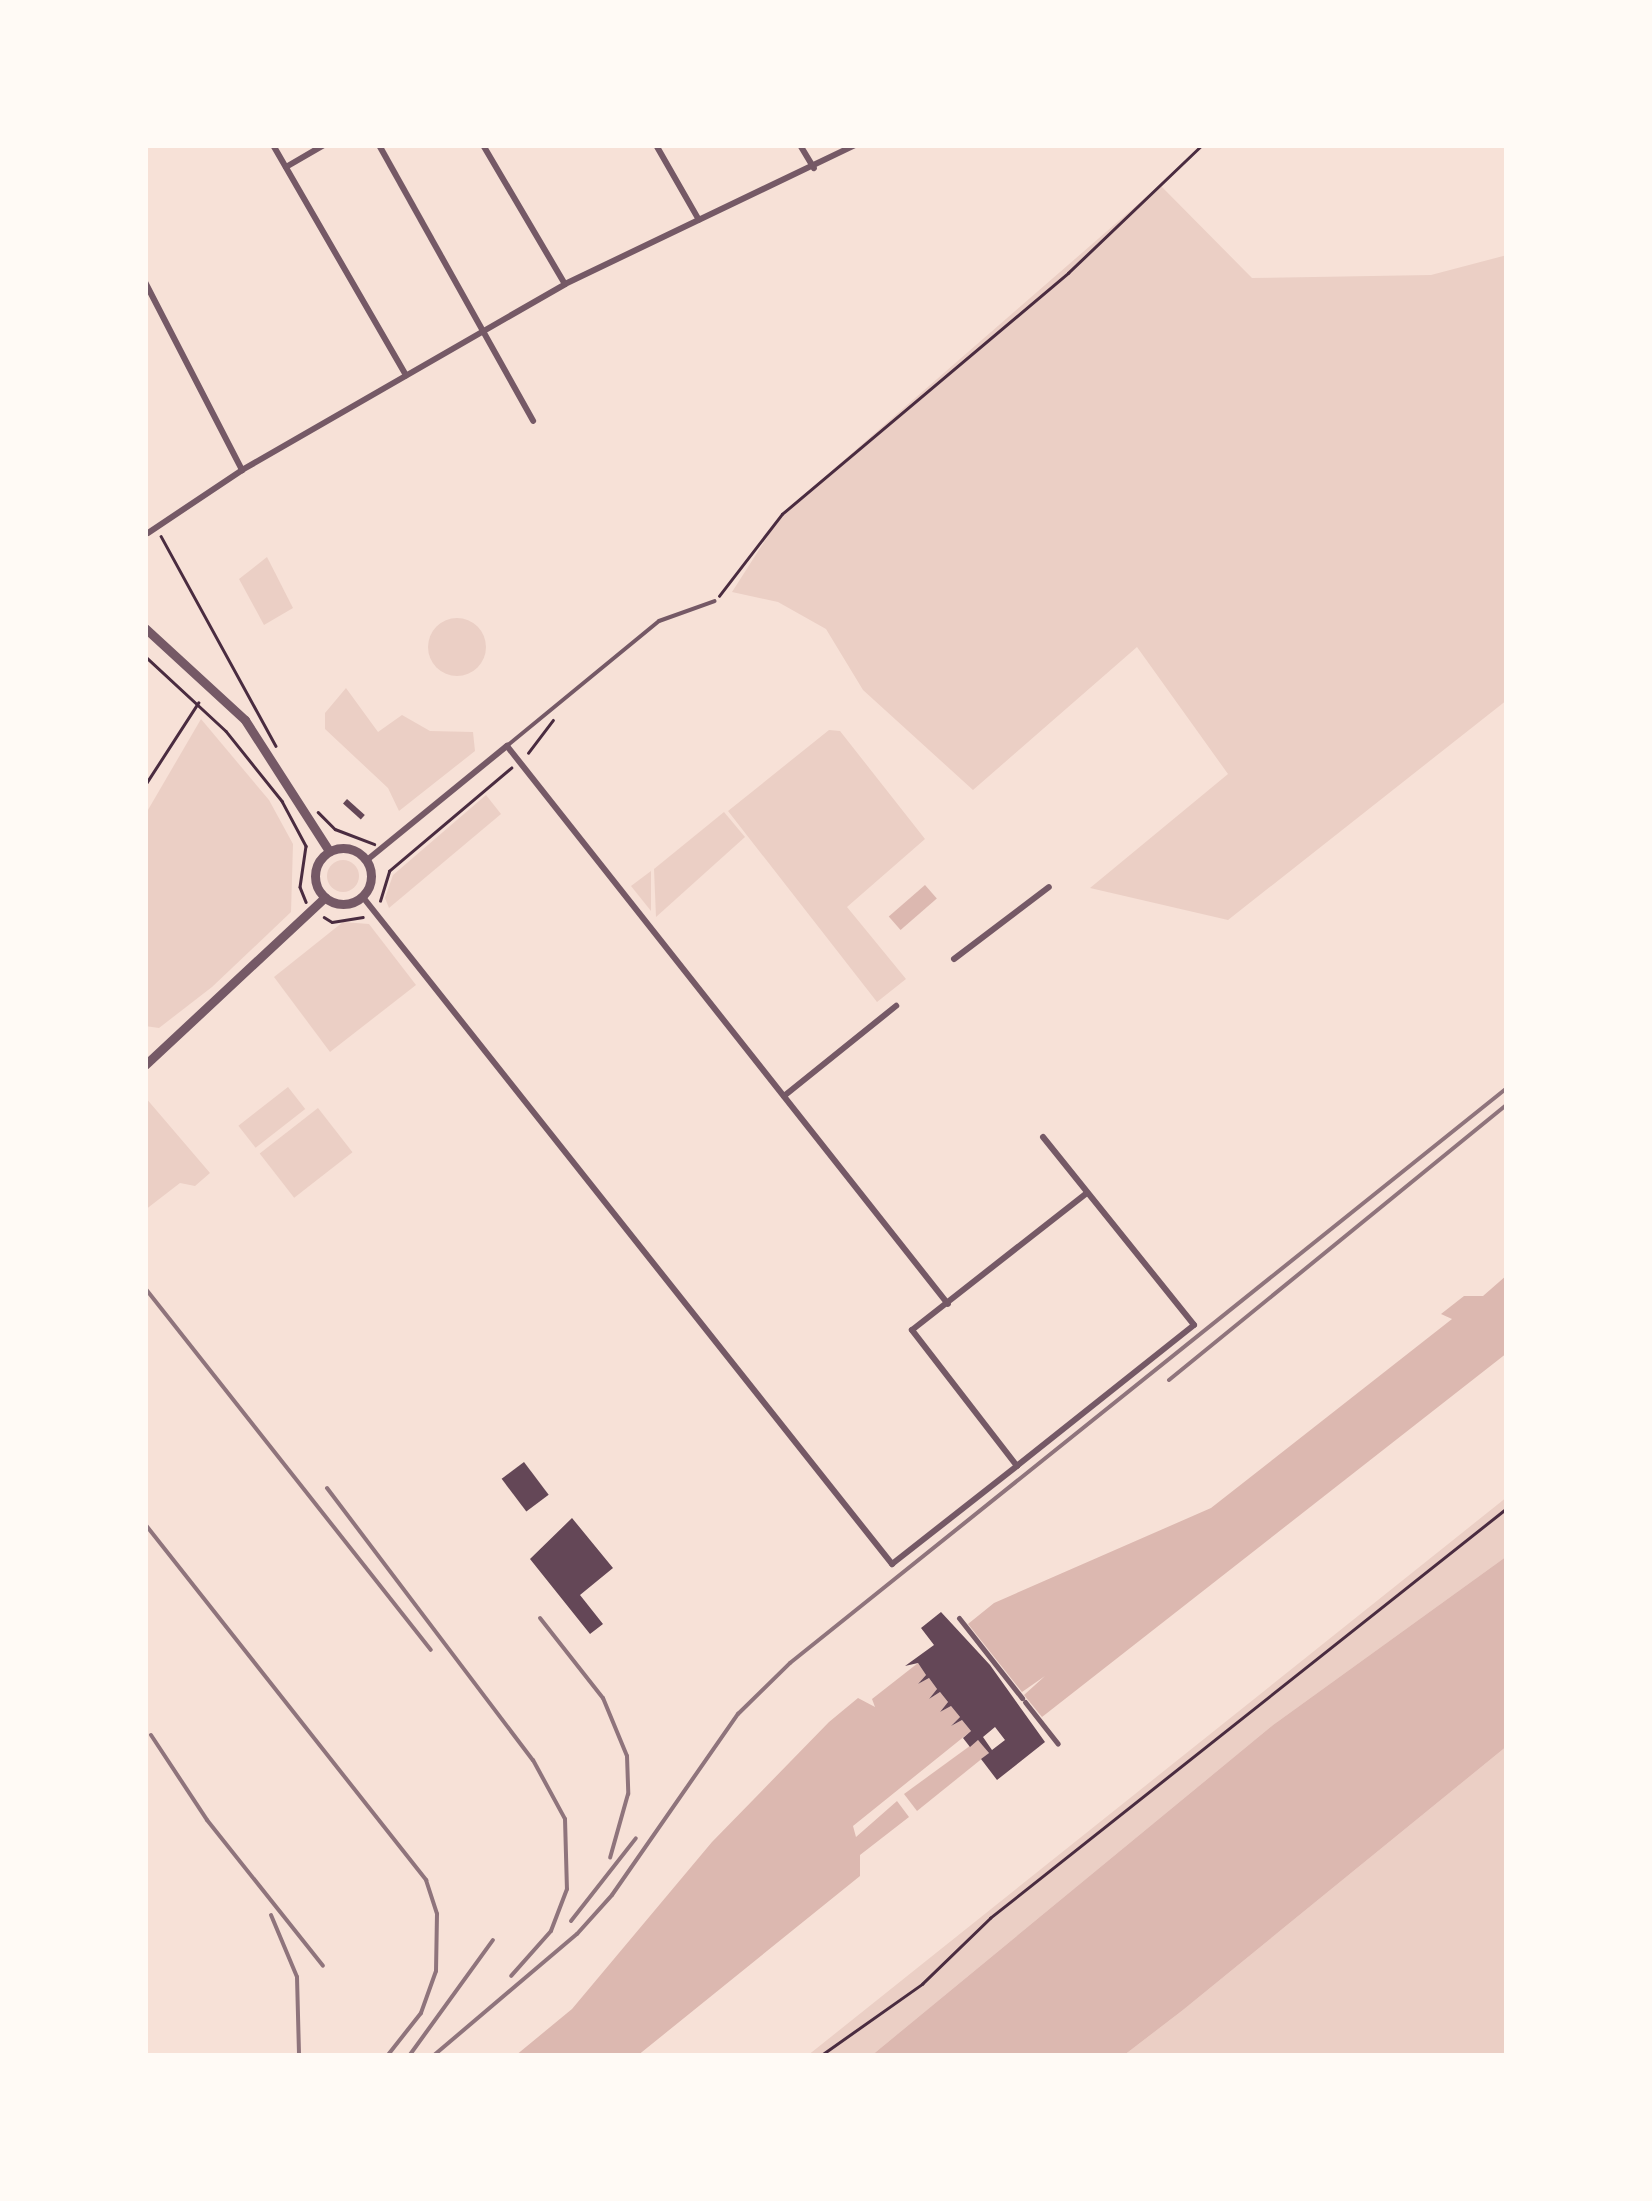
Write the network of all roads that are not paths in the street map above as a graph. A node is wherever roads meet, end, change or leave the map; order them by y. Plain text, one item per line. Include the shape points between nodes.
1 (274, 145) edge
2 (324, 145) edge
3 (379, 145) edge
4 (483, 145) edge
5 (656, 145) edge
6 (800, 145) edge
7 (856, 145) edge
8 (286, 167) junction
9 (814, 168) junction
10 (699, 220) junction
11 (145, 282) edge
12 (565, 284) junction
13 (484, 330) junction
14 (406, 375) junction
15 (533, 421) dead end
16 (242, 470) junction
17 (145, 514) edge
18 (146, 539) edge
19 (714, 601) road end
20 (145, 628) edge
21 (507, 746) junction
22 (329, 851) junction
23 (366, 860) junction
24 (1048, 887) dead end
25 (362, 896) junction
26 (325, 897) junction
27 (954, 960) dead end
28 (896, 1006) dead end
29 (145, 1065) edge
30 (784, 1096) junction
31 (1043, 1137) dead end
32 (1087, 1193) junction
33 (948, 1304) junction
34 (1018, 1466) junction
35 (959, 1618) dead end
36 (1058, 1744) dead end

1 - 8 street
2 - 8 street
3 - 13 street
4 - 12 street
5 - 10 street
6 - 9 street
7 - 9 street
8 - 14 street
9 - 10 street
10 - 12 street
11 - 16 street
12 - 13 street
13 - 14 street
13 - 15 street
14 - 16 street
16 - 18 street
17 - 18 street
19 - 21 lane via 659,620
20 - 22 street via 245,720
21 - 23 street
21 - 30 street
22 - 23 street via 349,848
22 - 26 street via 315,872
23 - 25 street via 371,874
24 - 27 street
25 - 26 street via 342,904
25 - 34 street via 892,1564
26 - 29 street
28 - 30 street
30 - 33 street
31 - 32 street
32 - 33 street
32 - 34 street via 1194,1326
33 - 34 street via 912,1330
35 - 36 street

